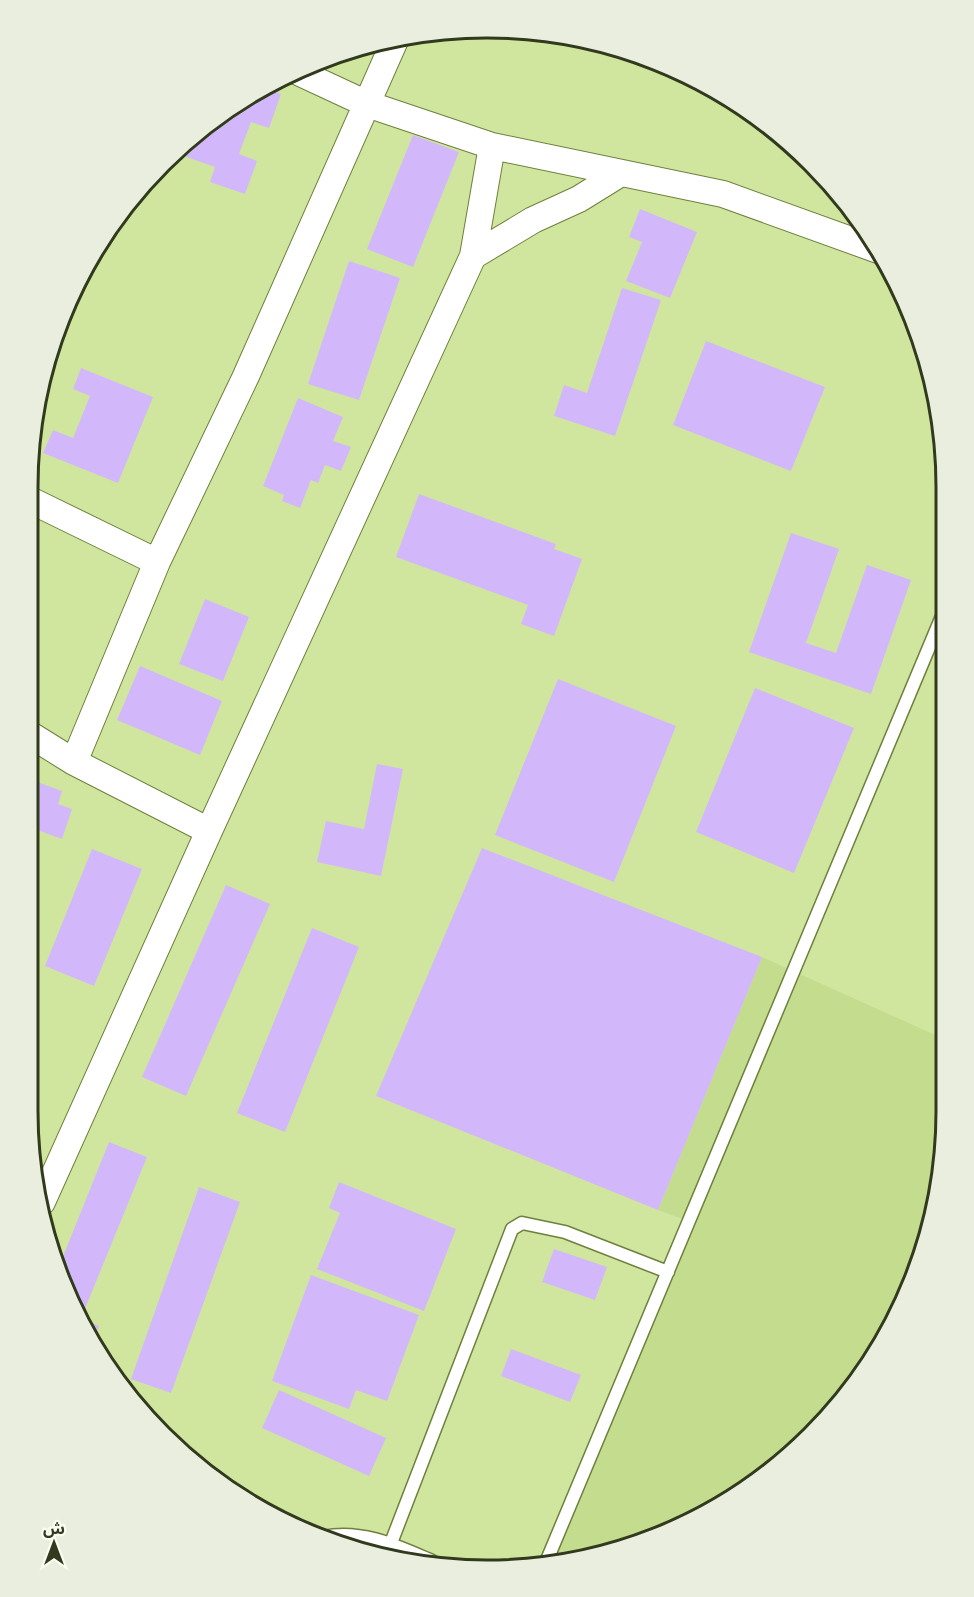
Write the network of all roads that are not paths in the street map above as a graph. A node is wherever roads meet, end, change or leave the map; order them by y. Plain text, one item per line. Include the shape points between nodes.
1 (392, 48) edge
2 (306, 76) edge
3 (367, 104) junction
4 (492, 146) junction
5 (621, 173) junction
6 (866, 246) edge
7 (473, 256) junction
8 (38, 504) edge
9 (157, 562) junction
10 (936, 631) edge
11 (38, 740) edge
12 (74, 762) junction
13 (208, 831) junction
14 (46, 1195) edge
15 (668, 1272) junction
16 (338, 1534) edge
17 (391, 1544) junction
18 (414, 1554) edge
19 (549, 1556) edge

1 - 3 street
2 - 3 street
3 - 4 street
3 - 9 street via 246,376
4 - 5 street
4 - 7 street
5 - 6 street via 723,194
5 - 7 street
7 - 13 street
8 - 9 street
9 - 12 street
10 - 15 lane
11 - 12 street
12 - 13 street
13 - 14 street
15 - 17 lane via 565,1232 522,1223 512,1229
15 - 19 lane
16 - 17 lane
17 - 18 lane

